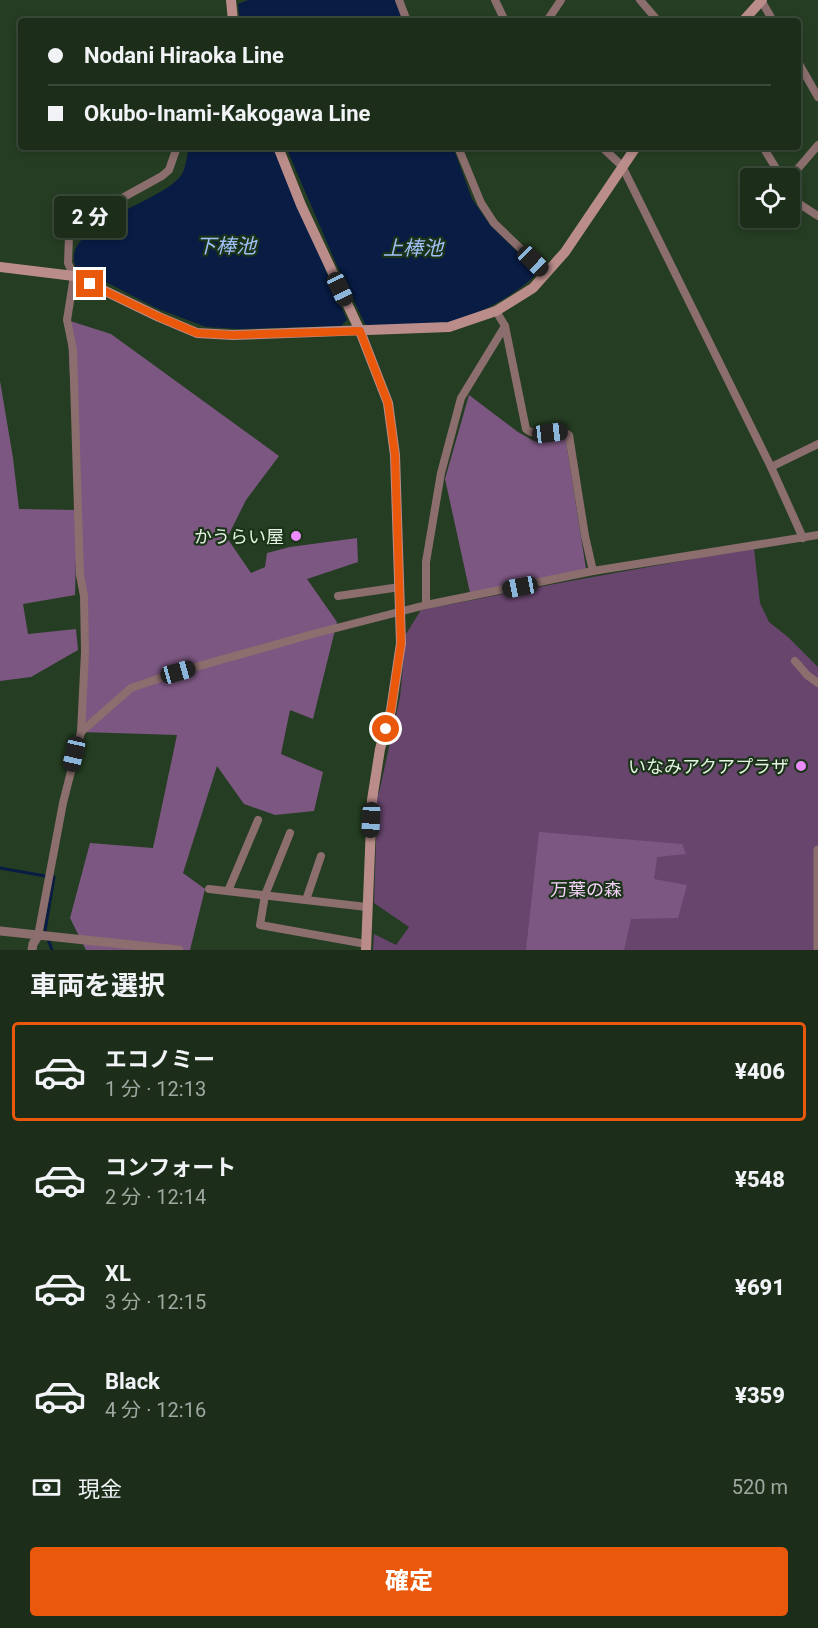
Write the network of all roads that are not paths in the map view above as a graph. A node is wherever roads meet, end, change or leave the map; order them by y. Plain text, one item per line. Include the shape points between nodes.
1 (231, 0) edge
2 (399, 0) edge
3 (495, 0) edge
4 (561, 0) edge
5 (640, 0) edge
6 (761, 0) edge
7 (234, 18) edge
8 (406, 18) edge
9 (504, 18) edge
10 (549, 18) edge
11 (655, 18) edge
12 (746, 18) edge
13 (771, 18) edge
14 (801, 67) edge
15 (818, 97) edge
16 (818, 146) edge
17 (176, 150) edge
18 (279, 150) edge
19 (459, 150) edge
20 (605, 150) edge
21 (634, 150) edge
22 (765, 150) edge
23 (622, 166) junction
24 (776, 168) edge
25 (799, 168) edge
26 (800, 204) edge
27 (818, 216) edge
28 (0, 267) edge
29 (546, 273) junction
30 (74, 276) junction
31 (496, 311) junction
32 (505, 326) junction
33 (360, 331) junction
34 (818, 444) edge
35 (771, 467) junction
36 (818, 535) edge
37 (803, 538) junction
38 (593, 572) junction
39 (400, 587) junction
40 (338, 596) dead end
41 (426, 606) junction
42 (401, 613) junction
43 (795, 661) dead end
44 (818, 683) edge
45 (81, 732) junction
46 (258, 820) dead end
47 (290, 833) dead end
48 (818, 850) edge
49 (321, 856) dead end
50 (209, 889) dead end
51 (228, 891) junction
52 (265, 895) junction
53 (306, 900) junction
54 (367, 907) junction
55 (0, 931) edge
56 (38, 936) junction
57 (366, 947) edge
58 (818, 949) edge
59 (32, 950) edge
60 (179, 950) edge

1 - 7 main road
2 - 8 street
3 - 9 street
4 - 10 street
5 - 11 street
6 - 12 main road
6 - 13 street
14 - 15 street
16 - 25 street
17 - 30 street via 169,170 162,176 104,208 69,237 68,263
18 - 33 main road
19 - 29 street via 481,203 494,223
20 - 23 street
21 - 23 main road
22 - 24 street
23 - 29 main road via 565,252
23 - 35 street
26 - 27 street
28 - 30 main road
29 - 31 main road via 533,288
30 - 33 main road via 197,333
30 - 45 street via 67,320 73,348 80,575 84,596
31 - 32 street
31 - 33 main road via 449,327
32 - 38 street via 526,429 536,434 563,431 569,435
32 - 41 street via 461,398 441,473 426,562
33 - 39 main road via 388,403 395,455
34 - 35 street
35 - 37 street
36 - 37 street
37 - 38 street
38 - 41 street
39 - 40 street
39 - 42 main road
41 - 42 street
42 - 45 street via 224,659 131,688
42 - 54 main road via 401,643 391,710 372,800
43 - 44 street
45 - 56 street
46 - 51 street
47 - 52 street
48 - 58 street
49 - 53 street
50 - 51 street
51 - 52 street
52 - 53 street
52 - 57 street via 260,925
53 - 54 street
54 - 57 main road
55 - 56 street
56 - 59 street
56 - 60 street

